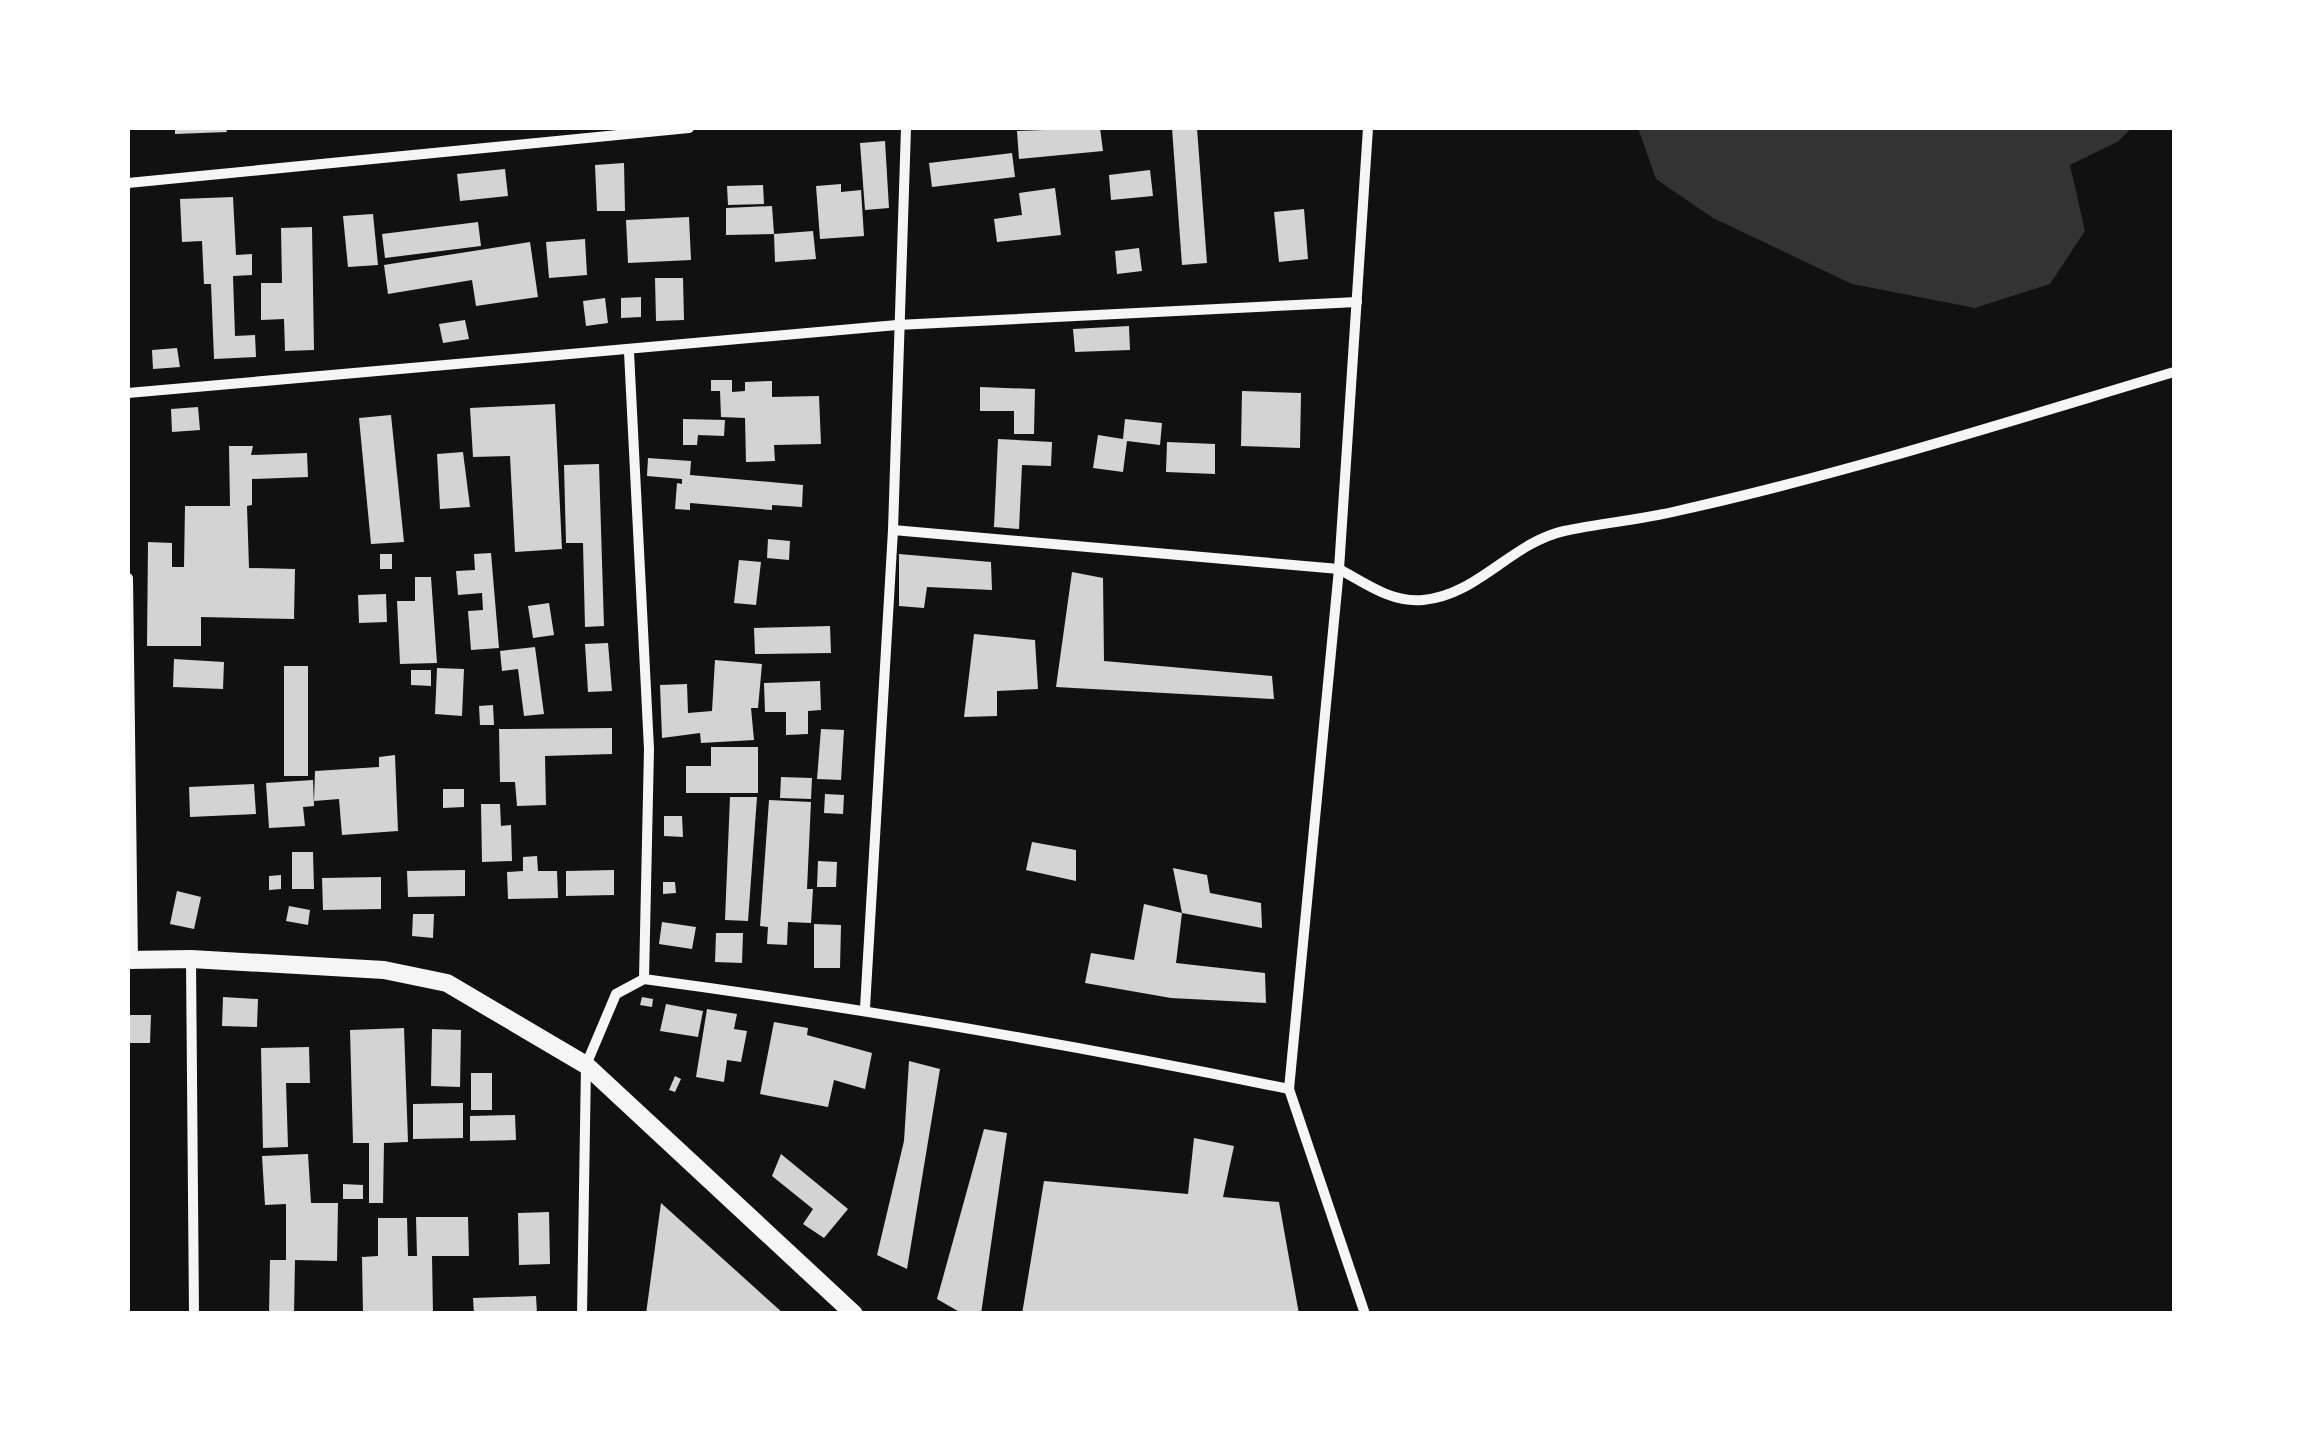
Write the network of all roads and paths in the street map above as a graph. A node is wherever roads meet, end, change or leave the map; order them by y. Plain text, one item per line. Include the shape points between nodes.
1 (689, 128) edge
2 (906, 128) edge
3 (1368, 128) edge
4 (128, 183) edge
5 (1357, 302) junction
6 (897, 324) junction
7 (628, 352) junction
8 (2174, 372) edge
9 (128, 394) edge
10 (893, 530) junction
11 (1339, 569) junction
12 (128, 578) edge
13 (190, 959) junction
14 (130, 960) edge
15 (644, 980) junction
16 (865, 1008) junction
17 (586, 1065) junction
18 (1288, 1088) junction
19 (194, 1314) edge
20 (582, 1314) edge
21 (854, 1314) edge
22 (1364, 1314) edge

1 - 4 street
2 - 6 street
3 - 5 street
5 - 6 street
5 - 11 street
6 - 7 street
6 - 10 street
7 - 9 street
7 - 15 street via 649,749
8 - 11 street via 1677,511 1561,531 1519,549 1463,588 1424,600 1392,598
10 - 11 street
10 - 16 street
11 - 18 street
12 - 14 street
13 - 14 street
13 - 17 street via 384,970 447,983
13 - 19 street
15 - 16 street
15 - 17 street via 616,994
16 - 18 street
17 - 20 street
17 - 21 street
18 - 22 street

